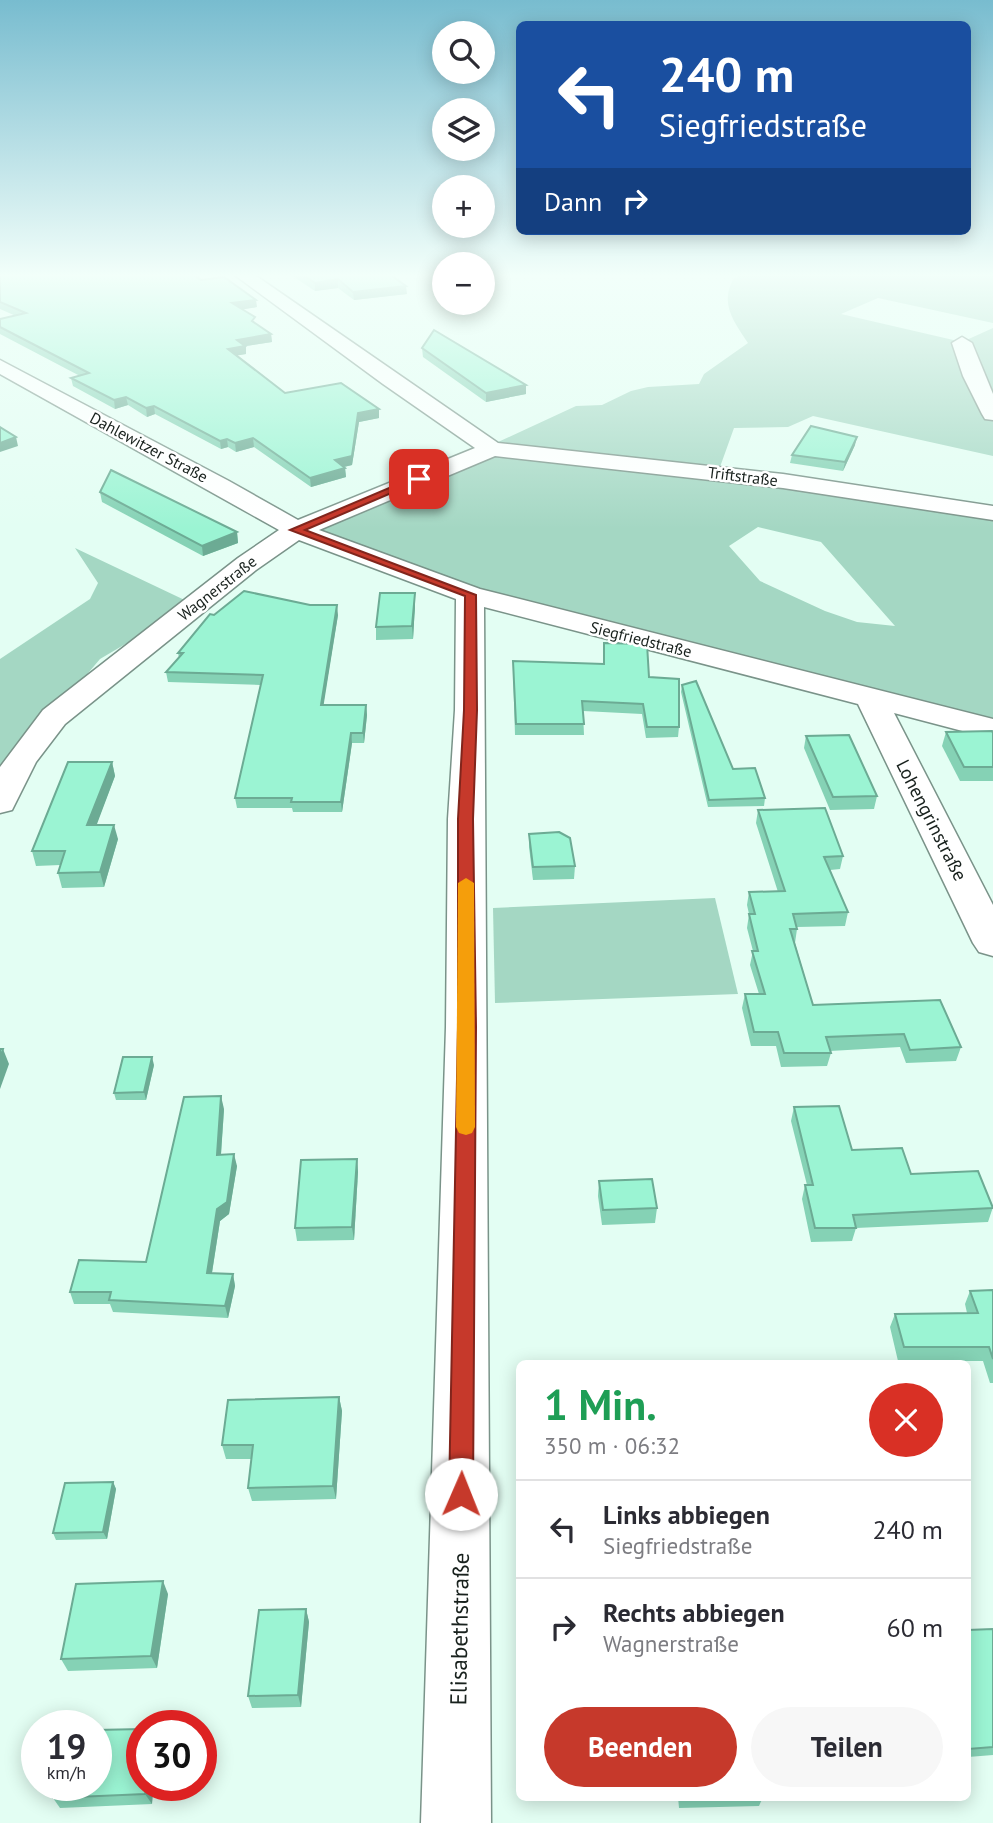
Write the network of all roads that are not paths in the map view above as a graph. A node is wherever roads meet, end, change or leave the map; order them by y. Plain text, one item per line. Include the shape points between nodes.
1 (359, 358) edge
2 (967, 358) edge
3 (0, 366) edge
4 (993, 414) edge
5 (492, 449) junction
6 (993, 513) edge
7 (296, 530) junction
8 (470, 595) junction
9 (870, 697) junction
10 (993, 729) edge
11 (0, 803) edge
12 (993, 943) edge
13 (456, 1823) edge

1 - 5 street
2 - 4 street
3 - 7 street, Dahlewitzer Straße
5 - 6 street, Triftstraße via 783,481
5 - 7 street, Wagnerstraße
7 - 8 street, Siegfriedstraße
7 - 11 street, Wagnerstraße via 54,717 20,760
8 - 9 street, Siegfriedstraße
8 - 13 street, Elisabethstraße
9 - 10 street, Siegfriedstraße
9 - 12 street, Lohengrinstraße

